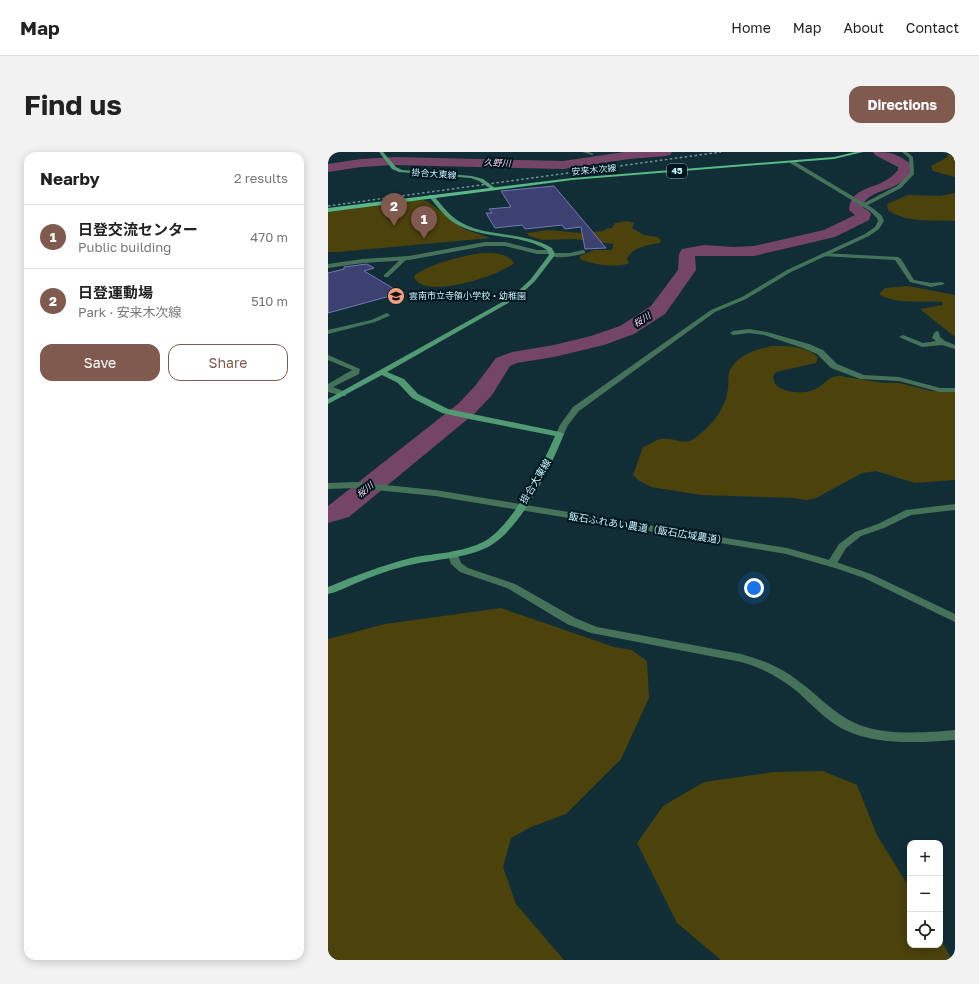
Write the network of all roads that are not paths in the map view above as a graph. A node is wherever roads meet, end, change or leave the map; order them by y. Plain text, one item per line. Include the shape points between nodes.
1 (381, 152) edge
2 (584, 152) edge
3 (861, 152) edge
4 (904, 152) edge
5 (592, 154) dead end
6 (792, 162) junction
7 (493, 188) junction
8 (431, 196) junction
9 (862, 204) junction
10 (328, 210) edge
11 (583, 252) dead end
12 (552, 254) junction
13 (823, 255) junction
14 (404, 259) junction
15 (328, 266) edge
16 (386, 276) dead end
17 (942, 284) dead end
18 (387, 315) dead end
19 (328, 332) edge
20 (733, 333) dead end
21 (937, 333) dead end
22 (903, 337) dead end
23 (942, 343) junction
24 (955, 347) edge
25 (328, 358) edge
26 (381, 372) junction
27 (955, 390) edge
28 (343, 394) junction
29 (328, 402) edge
30 (560, 434) junction
31 (328, 486) edge
32 (520, 507) junction
33 (955, 507) edge
34 (453, 554) junction
35 (832, 563) junction
36 (328, 591) edge
37 (955, 618) edge
38 (955, 735) edge

1 - 7 main road, 掛合大東線 via 394,168 408,172 472,177
2 - 5 street
3 - 6 main road, 安来木次線 / 45 via 834,158
4 - 9 street via 911,157 912,173 899,187
6 - 7 main road, 安来木次線 / 45 via 572,179
6 - 9 street
7 - 8 main road, 安来木次線 / 45
8 - 10 main road, 安来木次線 / 45
8 - 12 main road via 454,220 465,226 533,242 547,247
9 - 13 street via 880,217 881,221 877,228
11 - 12 lane via 570,255
12 - 14 street via 492,244
12 - 26 main road via 533,280 515,297
13 - 17 lane via 896,258 912,282
13 - 30 street via 789,271 744,298 713,311 679,334 576,409
14 - 15 street
14 - 16 lane
18 - 19 street
20 - 27 street via 765,333 806,346 820,352 834,366 863,377 899,379 940,390
21 - 23 street via 936,338
22 - 23 street via 922,345
23 - 24 street
25 - 28 street via 356,369 353,374 329,386 331,390
26 - 28 main road
26 - 30 main road via 401,381 415,396 445,411
28 - 29 main road
30 - 32 main road, 掛合大東線 via 533,489
31 - 32 street, 飯石ふれあい農道（飯石広域農道） via 436,493
32 - 34 main road, 掛合大東線 via 495,539 477,548
32 - 35 street, 飯石ふれあい農道（飯石広域農道） via 780,550
33 - 35 street via 909,512 858,534 842,546
34 - 36 main road, 掛合大東線 via 391,568
34 - 38 street via 456,564 464,570 511,586 554,612 589,628 759,663 781,674 842,722 858,730 911,737
35 - 37 street, 飯石ふれあい農道（飯石広域農道） via 876,580

